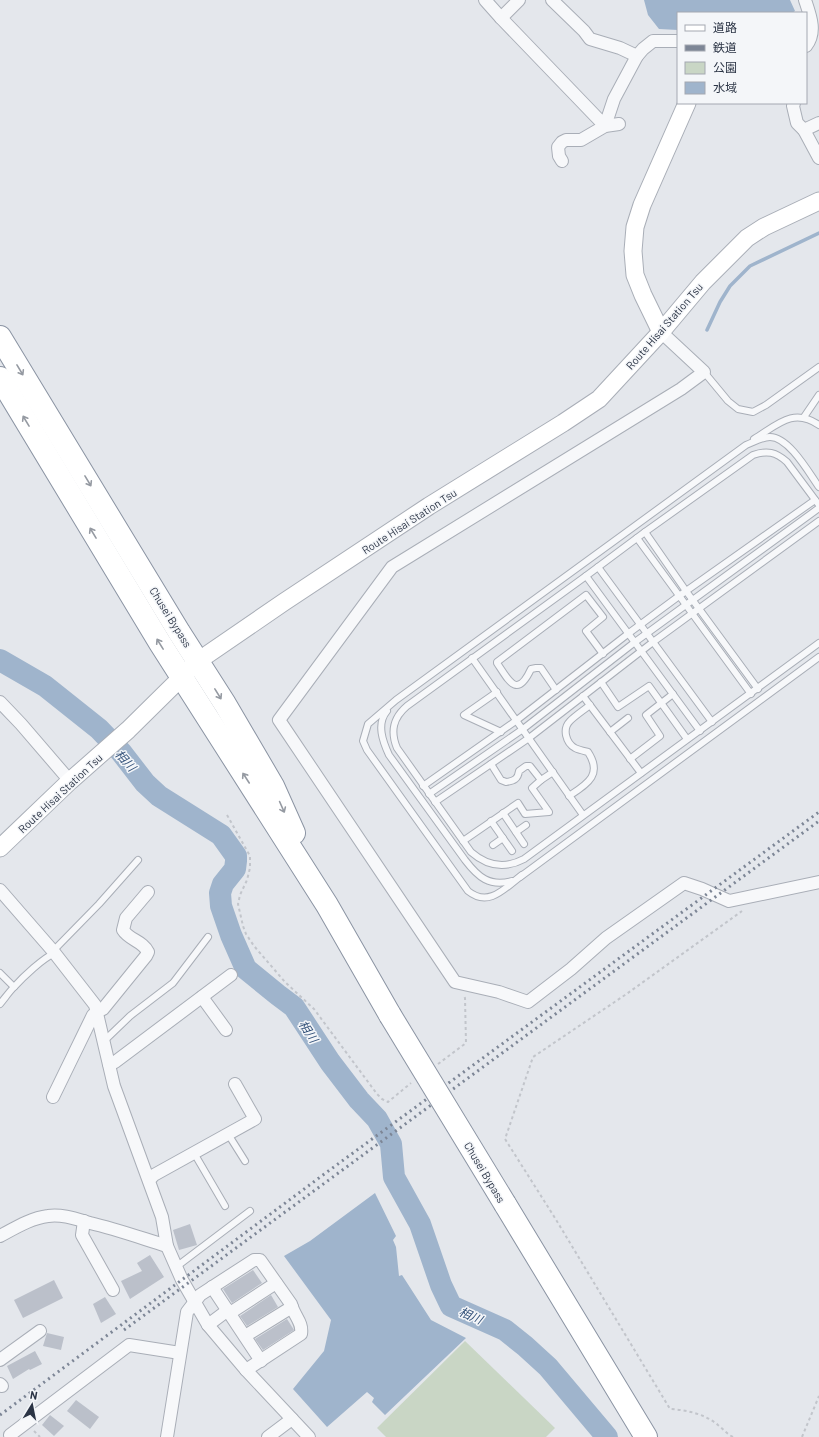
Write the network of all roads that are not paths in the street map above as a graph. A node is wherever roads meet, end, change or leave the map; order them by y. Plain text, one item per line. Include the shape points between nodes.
1 (485, 0) edge
2 (519, 0) edge
3 (552, 0) edge
4 (805, 0) edge
5 (807, 12) edge
6 (501, 18) junction
7 (808, 20) edge
8 (677, 41) edge
9 (807, 45) edge
10 (637, 56) junction
11 (687, 104) edge
12 (794, 104) edge
13 (819, 123) edge
14 (618, 124) dead end
15 (605, 126) junction
16 (804, 130) junction
17 (819, 158) edge
18 (562, 161) dead end
19 (819, 201) edge
20 (661, 332) junction
21 (0, 337) edge
22 (819, 367) edge
23 (704, 372) junction
24 (0, 378) edge
25 (819, 395) edge
26 (804, 417) junction
27 (819, 425) edge
28 (746, 445) junction
29 (819, 487) edge
30 (815, 500) junction
31 (819, 507) edge
32 (819, 521) edge
33 (645, 532) junction
34 (637, 538) junction
35 (598, 567) junction
36 (586, 576) junction
37 (686, 591) junction
38 (679, 596) junction
39 (693, 600) junction
40 (686, 606) junction
41 (699, 609) junction
42 (693, 614) junction
43 (640, 625) junction
44 (629, 633) junction
45 (647, 634) junction
46 (635, 642) junction
47 (654, 642) junction
48 (819, 643) edge
49 (642, 650) junction
50 (603, 654) junction
51 (819, 657) edge
52 (472, 658) junction
53 (198, 660) junction
54 (181, 677) junction
55 (601, 682) junction
56 (758, 689) junction
57 (556, 690) junction
58 (497, 692) junction
59 (673, 694) junction
60 (751, 694) junction
61 (583, 696) junction
62 (396, 700) junction
63 (0, 702) edge
64 (661, 703) junction
65 (590, 705) junction
66 (628, 718) dead end
67 (517, 720) junction
68 (712, 722) junction
69 (523, 729) junction
70 (700, 731) junction
71 (500, 732) junction
72 (610, 732) junction
73 (529, 738) junction
74 (687, 739) junction
75 (630, 759) junction
76 (491, 764) junction
77 (552, 772) junction
78 (641, 773) junction
79 (541, 780) junction
80 (70, 782) junction
81 (423, 786) junction
82 (429, 794) junction
83 (569, 796) junction
84 (435, 802) junction
85 (503, 813) junction
86 (583, 815) junction
87 (491, 821) junction
88 (526, 825) dead end
89 (516, 832) junction
90 (503, 838) junction
91 (463, 842) junction
92 (524, 844) dead end
93 (493, 845) dead end
94 (0, 848) edge
95 (512, 851) dead end
96 (138, 860) dead end
97 (522, 875) junction
98 (819, 882) edge
99 (0, 890) edge
100 (148, 892) dead end
101 (327, 905) junction
102 (208, 937) dead end
103 (54, 952) junction
104 (0, 973) edge
105 (231, 975) dead end
106 (14, 987) junction
107 (202, 997) junction
108 (0, 1004) edge
109 (97, 1012) junction
110 (226, 1030) dead end
111 (104, 1041) junction
112 (109, 1064) junction
113 (235, 1084) dead end
114 (54, 1097) dead end
115 (228, 1134) junction
116 (194, 1153) junction
117 (245, 1161) dead end
118 (148, 1180) junction
119 (224, 1206) dead end
120 (250, 1211) dead end
121 (84, 1221) junction
122 (0, 1236) edge
123 (167, 1246) junction
124 (176, 1267) junction
125 (276, 1283) junction
126 (212, 1287) junction
127 (112, 1290) dead end
128 (194, 1302) junction
129 (292, 1307) junction
130 (229, 1312) junction
131 (208, 1325) junction
132 (40, 1331) dead end
133 (244, 1335) junction
134 (226, 1346) junction
135 (180, 1353) junction
136 (0, 1360) edge
137 (261, 1361) junction
138 (246, 1370) junction
139 (292, 1419) junction
140 (10, 1435) dead end
141 (166, 1437) edge
142 (268, 1437) edge
143 (308, 1437) edge
144 (646, 1437) edge

1 - 6 street
2 - 6 street
3 - 10 street via 590,39
4 - 5 street
6 - 15 street
7 - 9 street via 813,30
8 - 10 street via 653,41
10 - 15 street via 614,99
11 - 20 main road via 642,205 635,227 635,275
12 - 16 street via 797,123
13 - 16 street
14 - 15 street
15 - 18 street via 580,140 562,142 558,148
16 - 17 street
19 - 20 main road, Route Hisai Station Tsu via 755,232 703,282
20 - 23 street
20 - 53 main road, Route Hisai Station Tsu via 599,399 430,506
21 -> 53 highway, Chusei Bypass
22 - 23 lane via 753,412 738,409 728,401
23 - 98 street via 681,390 392,568 279,720 455,982 528,1002 606,938 684,883 729,901
54 -> 24 highway, Chusei Bypass
25 - 26 lane
26 - 27 lane
26 - 28 lane via 786,419
28 - 29 lane via 770,437 782,441
28 - 62 lane
30 - 31 lane
30 - 33 lane via 782,457 775,453 760,452 747,458
30 - 37 lane
31 - 39 lane
32 - 41 lane
33 - 34 lane
33 - 37 lane
34 - 35 lane
34 - 38 lane
35 - 36 lane
35 - 43 lane
36 - 44 lane
36 - 52 lane
37 - 38 lane
37 - 39 lane
38 - 40 lane
38 - 43 lane
39 - 40 lane
39 - 41 lane
40 - 42 lane
40 - 45 lane
41 - 42 lane
41 - 56 lane
42 - 47 lane
42 - 60 lane
43 - 44 lane
43 - 45 lane
44 - 46 lane
44 - 50 lane
45 - 46 lane
45 - 47 lane
46 - 49 lane
46 - 69 lane
47 - 49 lane
47 - 68 lane
48 - 56 lane
49 - 55 lane
49 - 59 lane
50 - 57 lane
50 - 57 lane via 586,631 603,617 586,595 497,662 510,683 518,685 526,679 531,669 541,668
51 - 97 lane
52 - 58 lane
52 - 81 lane via 400,711 396,720 393,739 396,748
53 - 54 main road, Route Hisai Station Tsu
53 -> 101 highway, Chusei Bypass via 273,786
54 - 80 main road, Route Hisai Station Tsu via 128,730
101 -> 54 highway, Chusei Bypass
55 - 61 lane
55 - 64 lane via 618,707 648,686
56 - 60 lane
57 - 67 lane
58 - 67 lane
58 - 71 lane via 464,715
59 - 64 lane
59 - 70 lane
60 - 68 lane
61 - 65 lane
61 - 73 lane
62 - 97 lane via 384,715 381,728 383,742 389,755 474,872 483,879 497,884
62 - 97 lane via 368,724 363,741 460,881 475,896 487,898 494,896
63 - 80 street
64 - 74 lane
64 - 75 lane via 646,715 660,736
65 - 72 lane
65 - 83 lane via 569,722 566,734 571,745 588,752 594,764 594,772 588,783
66 - 72 lane
67 - 69 lane
67 - 71 lane
68 - 70 lane
69 - 73 lane
69 - 82 lane
70 - 74 lane
71 - 81 lane
72 - 75 lane
73 - 76 lane
73 - 77 lane
74 - 78 lane
75 - 78 lane
76 - 79 lane via 501,780 506,782 515,780 519,771 526,766 530,766
76 - 84 lane
77 - 79 lane
77 - 83 lane
78 - 86 lane
79 - 85 lane via 532,788 549,812 525,814 518,803
80 - 94 main road, Route Hisai Station Tsu
81 - 82 lane
82 - 84 lane
83 - 86 lane
84 - 91 lane
85 - 87 lane
85 - 89 lane
86 - 91 lane via 514,864 495,865 486,862 471,852
87 - 90 lane
87 - 91 lane
88 - 89 lane
89 - 92 lane
90 - 93 lane
90 - 95 lane
96 - 103 lane
99 - 103 street
100 - 109 street via 126,918 123,930 126,935 146,947 148,952 103,1009
101 - 144 highway, Chusei Bypass, bridge via 390,1015
102 - 111 lane via 173,983 130,1016
103 - 106 lane
103 - 109 street via 95,1005
104 - 106 lane
105 - 107 street
106 - 108 lane
107 - 110 street
107 - 112 street
109 - 111 street
109 - 114 street
111 - 112 street
112 - 118 street via 114,1086
113 - 115 street via 255,1119
115 - 116 street
115 - 117 lane
116 - 118 street
116 - 119 lane
118 - 123 street via 162,1217
120 - 124 lane
121 - 122 street via 66,1216 48,1216 28,1222
121 - 123 street
121 - 127 street via 82,1235
123 - 124 street
124 - 128 street
125 - 126 street via 260,1260 254,1260
125 - 129 street
125 - 130 street
126 - 128 street
126 - 130 street
128 - 131 street
128 - 135 street via 187,1312
129 - 133 street
129 - 137 street via 302,1327 301,1334
130 - 131 street
130 - 133 street
131 - 134 street
132 - 136 street
133 - 134 street
133 - 137 street
134 - 138 street
135 - 140 street via 129,1345
135 - 141 street
137 - 138 street
138 - 139 street
139 - 142 street
139 - 143 street

